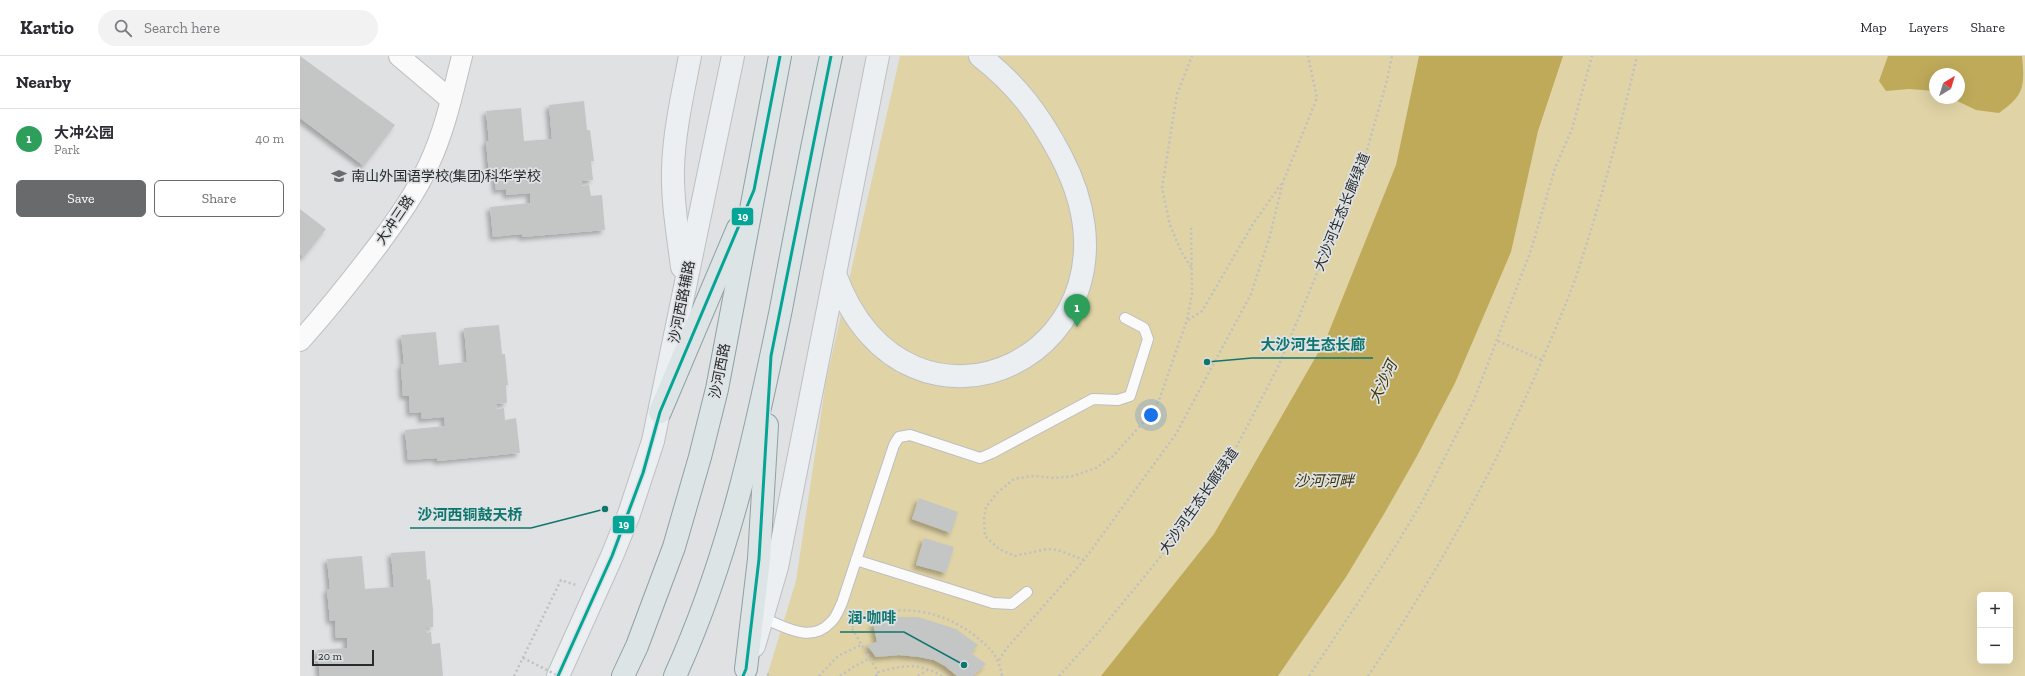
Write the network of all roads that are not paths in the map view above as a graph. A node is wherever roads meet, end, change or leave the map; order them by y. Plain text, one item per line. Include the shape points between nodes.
1 (399, 56) edge
2 (462, 56) edge
3 (690, 56) edge
4 (733, 56) edge
5 (780, 56) edge
6 (830, 56) edge
7 (878, 56) edge
8 (980, 56) edge
9 (451, 100) junction
10 (754, 190) junction
11 (835, 274) junction
12 (684, 285) junction
13 (1125, 318) dead end
14 (300, 341) edge
15 (771, 356) junction
16 (660, 412) junction
17 (856, 560) junction
18 (1027, 592) dead end
19 (763, 618) junction
20 (751, 673) edge
21 (558, 676) edge
22 (623, 676) edge
23 (675, 676) edge

1 - 9 street
2 - 9 street, 大冲三路
3 - 12 main road via 674,145 673,170
4 - 12 main road, 沙河西路辅路
5 - 10 main road, 沙河西路
6 - 15 main road
7 - 11 main road
8 - 11 main road via 1025,97 1058,149 1078,193 1084,225 1084,257 1076,296 1066,317 1044,342 1015,362 977,375 950,376 911,365 875,340 848,305
9 - 14 street, 大冲三路 via 429,164 414,192 370,256
10 - 16 main road
10 - 22 main road, 沙河西路 via 717,389 700,457 674,547
11 - 19 main road via 777,567
12 - 16 main road, 沙河西路辅路
13 - 17 lane via 1144,328 1148,339 1130,396 1118,400 1093,399 992,454 980,458 910,435 899,437 894,445
15 - 20 main road
15 - 23 main road via 749,458 723,550 710,592
16 - 21 main road, 沙河西路辅路 via 629,514 593,602
17 - 18 lane via 993,603 1012,604
17 - 19 lane via 842,603 832,622 817,632 799,633
19 - 20 main road

